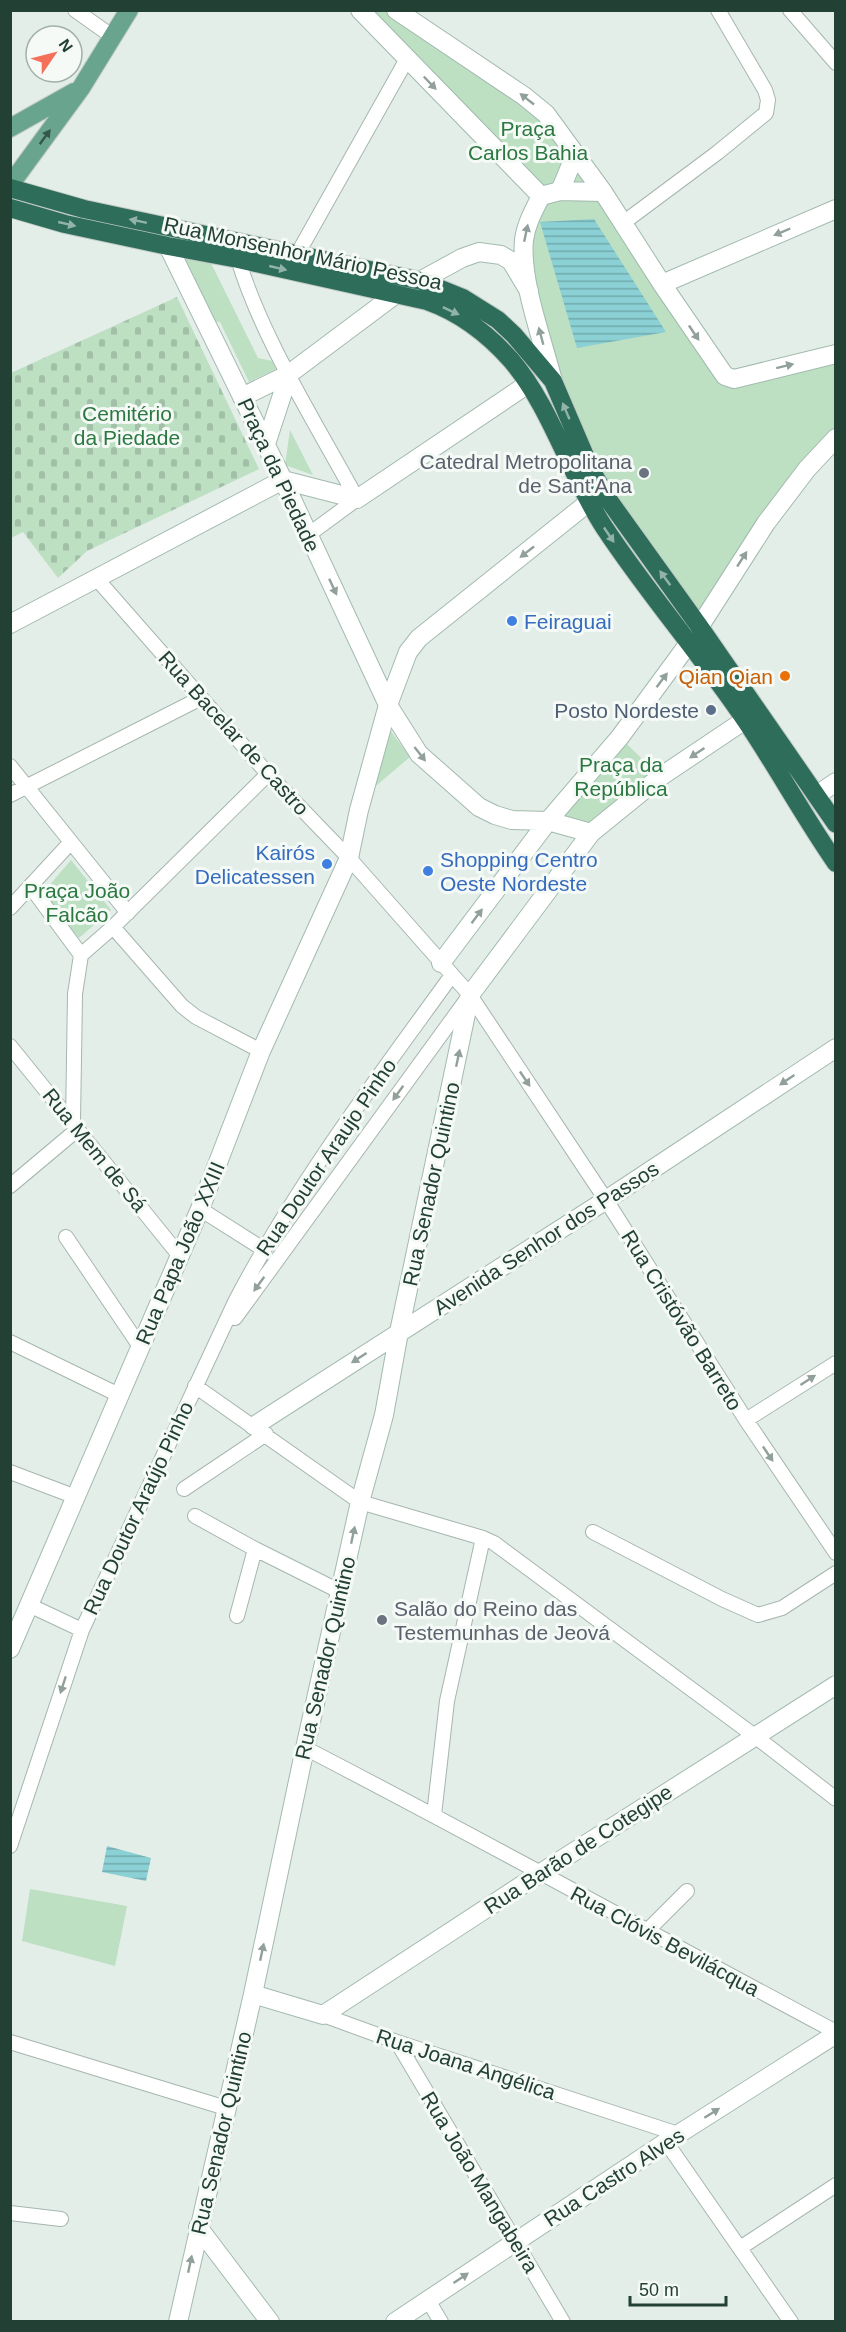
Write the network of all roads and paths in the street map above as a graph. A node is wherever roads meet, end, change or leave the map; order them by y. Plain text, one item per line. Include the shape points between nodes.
1 (75, 10) edge
2 (129, 10) edge
3 (360, 10) edge
4 (396, 10) edge
5 (718, 10) edge
6 (790, 10) edge
7 (112, 37) junction
8 (406, 59) junction
9 (836, 63) edge
10 (81, 88) junction
11 (10, 128) edge
12 (575, 155) junction
13 (10, 187) edge
14 (560, 191) junction
15 (603, 192) junction
16 (541, 196) junction
17 (10, 208) edge
18 (836, 209) edge
19 (624, 223) junction
20 (168, 246) junction
21 (298, 253) junction
22 (238, 259) junction
23 (421, 281) junction
24 (662, 284) junction
25 (529, 291) junction
26 (396, 294) junction
27 (836, 354) edge
28 (289, 374) junction
29 (553, 381) junction
30 (528, 384) junction
31 (242, 396) junction
32 (836, 438) edge
33 (266, 444) junction
34 (283, 480) junction
35 (357, 499) junction
36 (589, 502) junction
37 (308, 535) junction
38 (96, 578) junction
39 (10, 624) edge
40 (699, 626) junction
41 (689, 643) junction
42 (201, 698) junction
43 (388, 705) junction
44 (745, 720) junction
45 (10, 766) edge
46 (268, 774) junction
47 (836, 782) edge
48 (26, 788) junction
49 (10, 795) edge
50 (817, 795) junction
51 (833, 815) edge
52 (548, 821) junction
53 (591, 833) junction
54 (836, 840) edge
55 (71, 842) junction
56 (350, 858) junction
57 (836, 863) edge
58 (31, 887) junction
59 (10, 908) edge
60 (128, 913) junction
61 (113, 927) junction
62 (81, 955) junction
63 (447, 969) junction
64 (470, 994) junction
65 (10, 1046) edge
66 (836, 1048) edge
67 (261, 1051) junction
68 (75, 1125) junction
69 (10, 1186) edge
70 (606, 1200) junction
71 (200, 1209) junction
72 (66, 1237) dead end
73 (263, 1249) junction
74 (179, 1255) junction
75 (399, 1332) junction
76 (10, 1342) edge
77 (214, 1346) junction
78 (141, 1348) junction
79 (836, 1363) edge
80 (195, 1386) junction
81 (121, 1396) junction
82 (746, 1420) junction
83 (260, 1430) junction
84 (10, 1472) edge
85 (184, 1489) dead end
86 (76, 1497) junction
87 (360, 1502) junction
88 (195, 1516) dead end
89 (593, 1532) dead end
90 (483, 1538) junction
91 (255, 1549) junction
92 (836, 1553) edge
93 (836, 1573) edge
94 (340, 1592) junction
95 (31, 1606) junction
96 (237, 1616) dead end
97 (82, 1630) junction
98 (10, 1649) edge
99 (836, 1685) edge
100 (756, 1737) junction
101 (305, 1748) junction
102 (836, 1799) edge
103 (434, 1815) junction
104 (10, 1846) edge
105 (539, 1874) junction
106 (687, 1891) dead end
107 (647, 1931) junction
108 (253, 1994) junction
109 (323, 2015) junction
110 (836, 2033) edge
111 (10, 2042) edge
112 (397, 2042) junction
113 (226, 2108) junction
114 (672, 2138) junction
115 (836, 2185) edge
116 (10, 2213) edge
117 (61, 2218) dead end
118 (198, 2228) junction
119 (516, 2242) junction
120 (740, 2248) junction
121 (428, 2300) junction
122 (178, 2322) edge
123 (270, 2322) edge
124 (395, 2322) edge
125 (441, 2322) edge
126 (564, 2322) edge
127 (791, 2322) edge

1 - 7 street
2 - 7 main road
3 - 8 street
12 -> 4 street via 546,114 524,96
5 - 19 street via 765,90 766,113
6 - 9 street
7 - 10 main road
8 -> 16 street
8 - 21 street
10 - 11 main road
13 -> 10 main road
12 - 14 street
12 - 15 street
21 -> 13 highway, Rua Monsenhor Mário Pessoa via 84,209
14 - 15 street
14 - 16 street
15 - 19 street
25 -> 16 street via 524,240
17 -> 20 highway, Rua Monsenhor Mário Pessoa
18 -> 24 street
19 - 24 street
20 - 22 highway, Rua Monsenhor Mário Pessoa
20 - 31 street, Praça da Piedade
21 - 23 highway, Rua Monsenhor Mário Pessoa
22 -> 26 highway, Rua Monsenhor Mário Pessoa
22 - 28 street via 246,285
23 - 25 street via 462,258 490,252 511,261
23 - 26 street
23 - 29 highway, Rua Monsenhor Mário Pessoa via 463,297 498,320
24 -> 27 street via 718,368 729,378
29 -> 25 street
26 - 28 street
26 -> 30 highway, Rua Monsenhor Mário Pessoa via 427,301 460,315 494,341
28 - 31 street
28 - 33 street
28 - 35 street
40 -> 29 highway, Rua Monsenhor Mário Pessoa via 605,494
30 - 35 street
30 - 36 highway, Rua Monsenhor Mário Pessoa
31 - 33 street, Praça da Piedade
40 -> 32 street via 766,523
33 - 34 street, Praça da Piedade
34 - 35 street
34 - 37 street, Praça da Piedade
34 - 38 street
35 - 37 street
36 -> 41 highway, Rua Monsenhor Mário Pessoa via 639,579
36 -> 43 street, Rua Papa João XXIII via 413,644
37 -> 43 street, Praça da Piedade
38 - 39 street
38 - 42 street, Rua Bacelar de Castro
40 - 41 street
40 - 50 highway, Rua Monsenhor Mário Pessoa
41 - 44 highway, Rua Monsenhor Mário Pessoa
52 -> 41 street via 620,737
42 - 46 street, Rua Bacelar de Castro
42 - 48 street
43 -> 52 street, Praça da Piedade via 423,759 479,807 512,820
43 - 56 street, Rua Papa João XXIII
44 -> 53 street via 660,777
44 - 54 highway via 770,742
44 - 57 highway, Rua Monsenhor Mário Pessoa
45 - 48 street
46 - 56 street, Rua Bacelar de Castro
46 - 60 street
47 - 50 street
48 - 49 street
48 - 55 street
50 - 51 highway, Rua Monsenhor Mário Pessoa
52 - 53 street, Praça da Piedade
63 -> 52 street
53 - 64 street
55 - 58 street
55 - 60 street
56 - 63 street, Rua Bacelar de Castro
56 - 67 street, Rua Papa João XXIII
58 - 59 street
58 - 62 street
60 - 61 street
61 - 62 street
61 - 67 street via 182,1006
62 - 68 street via 75,994
63 - 64 street, Rua Bacelar de Castro
63 - 73 street, Rua Doutor Araujo Pinho
64 -> 70 street, Rua Cristóvão Barreto
75 -> 64 street, Rua Senador Quintino
64 -> 77 street, Rua Doutor Araujo Pinho
65 - 68 street, Rua Mem de Sá
66 -> 70 street, Avenida Senhor dos Passos
67 - 71 street, Rua Papa João XXIII
68 - 69 street
68 - 74 street, Rua Mem de Sá
70 - 75 street, Avenida Senhor dos Passos
70 - 82 street, Rua Cristóvão Barreto
71 - 73 street
71 - 74 street, Rua Papa João XXIII
72 - 78 street
73 - 77 street, Rua Doutor Araujo Pinho
74 - 78 street, Rua Papa João XXIII
75 -> 83 street, Avenida Senhor dos Passos
75 - 87 street, Rua Senador Quintino via 384,1415
76 - 81 street
77 - 80 street, Rua Doutor Araujo Pinho
78 - 81 street, Rua Papa João XXIII
82 -> 79 street
80 - 83 street
80 - 97 street, Rua Doutor Araújo Pinho
81 - 86 street, Rua Papa João XXIII
82 -> 92 street, Rua Cristóvão Barreto
83 - 85 street
83 - 87 street
84 - 86 street
86 - 95 street, Rua Papa João XXIII
87 - 90 street
94 -> 87 street, Rua Senador Quintino
88 - 91 street
89 - 93 street via 758,1615 782,1608
90 - 100 street via 506,1551
90 - 103 street via 447,1701
91 - 94 street
91 - 96 street
94 - 101 street, Rua Senador Quintino
95 - 97 street
95 - 98 street, Rua Papa João XXIII
97 -> 104 street, Rua Doutor Araújo Pinho
99 - 100 street, Rua Barão de Cotegipe
100 - 102 street
100 - 105 street, Rua Barão de Cotegipe
101 - 103 street, Rua Clóvis Bevilácqua
108 -> 101 street, Rua Senador Quintino
103 - 105 street, Rua Clóvis Bevilácqua
105 - 107 street, Rua Clóvis Bevilácqua
105 - 109 street, Rua Barão de Cotegipe
106 - 107 street
107 - 110 street, Rua Clóvis Bevilácqua
108 - 109 street, Rua Joana Angélica
108 - 113 street, Rua Senador Quintino
109 - 112 street, Rua Joana Angélica
114 -> 110 street, Rua Castro Alves
111 - 113 street
112 - 114 street, Rua Joana Angélica
112 - 119 street, Rua João Mangabeira
113 - 118 street, Rua Senador Quintino
114 - 119 street, Rua Castro Alves
114 - 120 street
115 - 120 street
116 - 117 street
122 -> 118 street, Rua Senador Quintino
118 - 123 street
121 -> 119 street, Rua Castro Alves
119 - 126 street, Rua João Mangabeira
120 - 127 street
121 - 124 street, Rua Castro Alves
121 - 125 street

